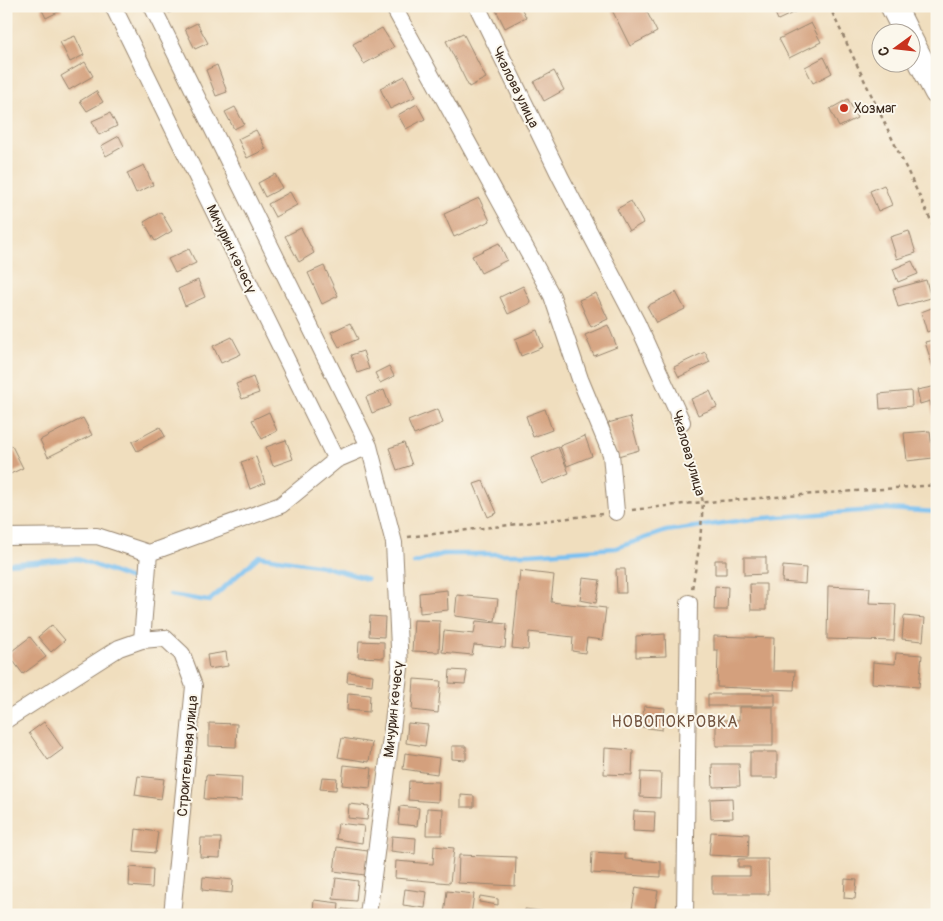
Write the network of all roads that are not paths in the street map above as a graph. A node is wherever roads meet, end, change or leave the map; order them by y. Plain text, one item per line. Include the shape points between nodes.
1 (113, 6) edge
2 (152, 6) edge
3 (393, 6) edge
4 (476, 6) edge
5 (893, 6) edge
6 (901, 22) edge
7 (920, 59) edge
8 (937, 92) edge
9 (682, 422) road end
10 (369, 446) junction
11 (336, 460) junction
12 (616, 512) road end
13 (6, 537) edge
14 (149, 553) junction
15 (689, 603) road end
16 (142, 640) junction
17 (6, 720) edge
18 (172, 915) edge
19 (368, 915) edge
20 (685, 915) edge

1 - 11 street, Мичурин көчөсү
2 - 10 street, Мичурин көчөсү
3 - 12 street via 552,296 580,379 611,454
4 - 9 street, Чкалова улица via 561,178 638,323
5 - 6 main road
7 - 8 main road
10 - 11 street
10 - 19 street, Мичурин көчөсү via 393,539 400,668
11 - 14 street via 281,505
13 - 14 street via 96,536
14 - 16 street
15 - 20 street
16 - 17 street, Строительная улица via 119,648
16 - 18 street, Строительная улица via 165,638 182,654 194,686

